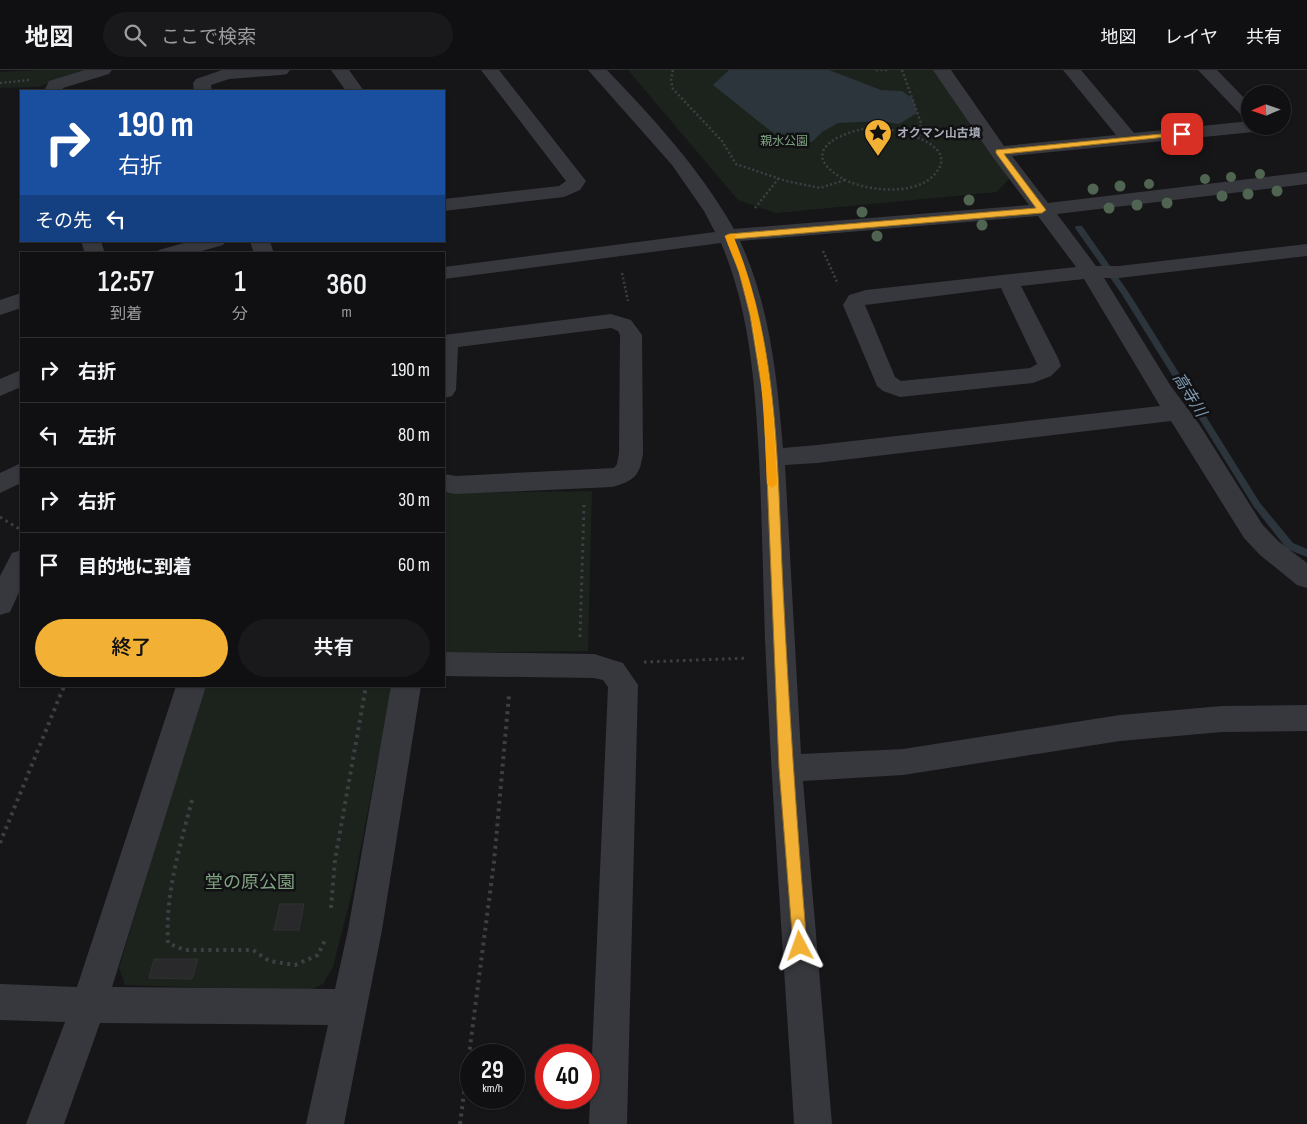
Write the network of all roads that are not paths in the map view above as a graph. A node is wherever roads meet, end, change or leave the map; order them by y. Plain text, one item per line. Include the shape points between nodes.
1 (103, 70) edge
2 (281, 70) edge
3 (340, 70) edge
4 (490, 70) edge
5 (597, 70) edge
6 (942, 70) edge
7 (1072, 70) edge
8 (1207, 70) edge
9 (53, 90) edge
10 (203, 90) edge
11 (353, 90) edge
12 (1241, 105) edge
13 (1241, 127) edge
14 (1129, 139) junction
15 (999, 152) junction
16 (1307, 178) edge
17 (445, 206) edge
18 (1042, 210) junction
19 (729, 236) junction
20 (212, 242) edge
21 (1307, 250) edge
22 (174, 252) edge
23 (1090, 272) junction
24 (445, 273) edge
25 (1008, 282) junction
26 (445, 342) edge
27 (20, 378) edge
28 (0, 388) edge
29 (1176, 412) junction
30 (771, 457) junction
31 (20, 473) edge
32 (0, 484) edge
33 (445, 484) edge
34 (20, 562) edge
35 (1307, 578) edge
36 (0, 604) edge
37 (445, 664) edge
38 (190, 687) edge
39 (406, 687) edge
40 (1307, 718) edge
41 (786, 768) junction
42 (0, 1002) edge
43 (89, 1005) junction
44 (347, 1007) junction
45 (45, 1124) edge
46 (325, 1124) edge
47 (608, 1124) edge
48 (814, 1124) edge

1 - 9 street via 55,85
2 - 10 street via 208,79 202,83
3 - 11 street
4 - 17 street via 576,181 564,191
5 - 19 street via 665,143
6 - 15 street
7 - 14 street
8 - 12 street
13 - 14 street
14 - 15 street
15 - 18 street
16 - 18 street
18 - 19 street
18 - 23 street
19 - 24 street
19 - 30 street via 744,272 755,315 768,402
20 - 22 street
21 - 23 street via 1119,272
23 - 25 street
23 - 29 street
25 - 25 street via 857,300 854,305 885,381 900,389 1033,375 1043,371 1049,366 1047,358
26 - 33 street via 611,321 622,322 632,335 631,453 629,466 623,474 584,480
27 - 28 street
29 - 30 street
29 - 35 street via 1253,531
30 - 41 street
31 - 32 street
34 - 36 street
37 - 47 street via 594,666 613,671 623,685
38 - 43 street
39 - 44 street via 365,930
40 - 41 street via 1222,719 1120,728 904,762
41 - 48 street
42 - 43 street
43 - 44 street
43 - 45 street
44 - 46 street

